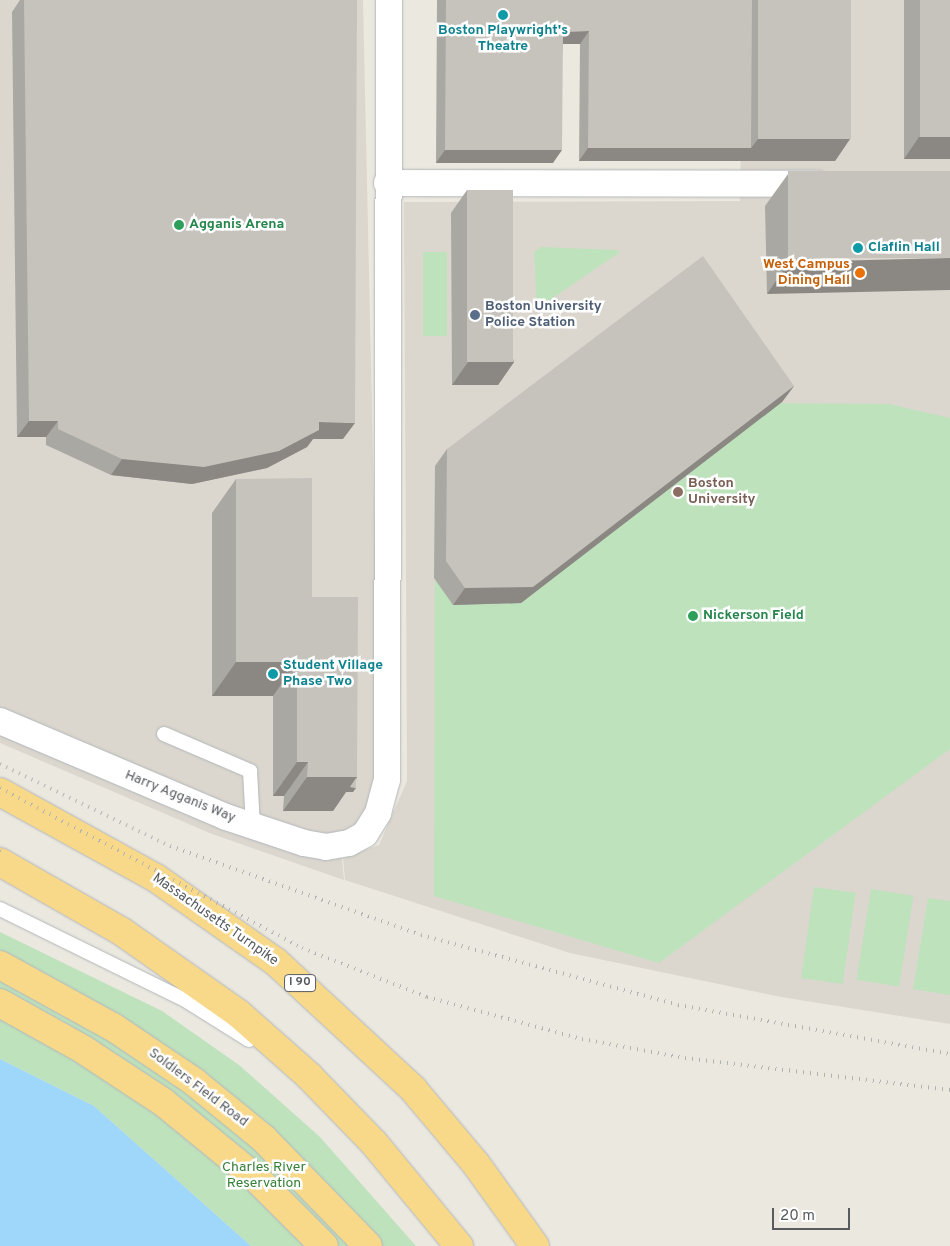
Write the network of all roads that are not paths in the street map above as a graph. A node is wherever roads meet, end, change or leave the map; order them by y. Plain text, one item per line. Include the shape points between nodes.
1 (389, 0) edge
2 (387, 183) junction
3 (840, 184) edge
4 (0, 721) edge
5 (164, 734) dead end
6 (0, 792) edge
7 (253, 826) junction
8 (0, 862) edge
9 (0, 909) edge
10 (0, 965) edge
11 (0, 1003) edge
12 (283, 1069) dead end
13 (324, 1246) edge
14 (368, 1246) edge
15 (459, 1246) edge
16 (535, 1246) edge

1 - 2 street
2 - 3 street
2 - 7 street, Harry Agganis Way via 387,780 384,799 365,834 349,843 326,847
4 - 7 street, Harry Agganis Way
5 - 7 lane via 250,771
6 - 16 highway, Massachusetts Turnpike / I 90 via 156,878 290,974 413,1089 476,1164
8 - 15 highway via 121,931 246,1021 374,1143
9 - 12 lane via 213,1014
10 - 14 highway, Soldiers Field Road via 113,1027 193,1081 264,1139
11 - 13 highway via 84,1050 163,1102 256,1178

